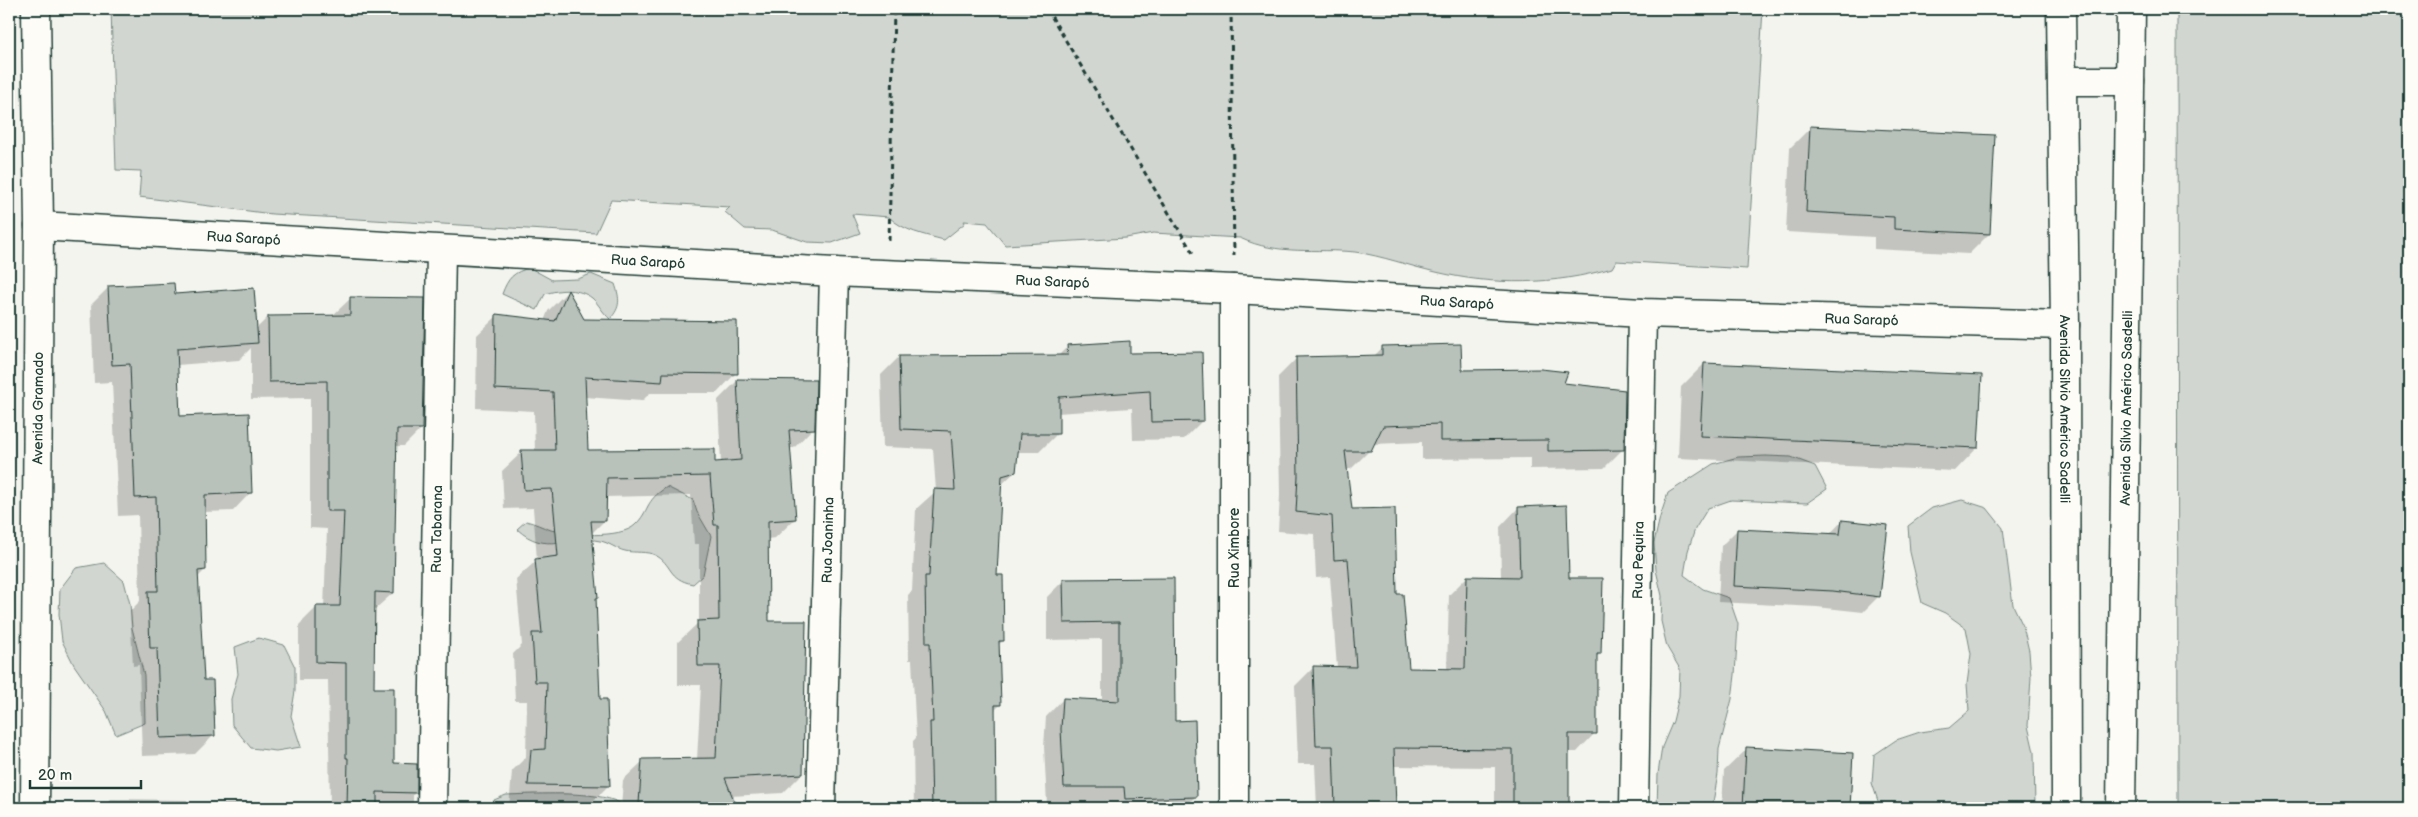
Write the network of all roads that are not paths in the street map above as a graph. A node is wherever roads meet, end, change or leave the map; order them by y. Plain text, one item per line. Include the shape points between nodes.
1 (36, 9) edge
2 (2061, 9) edge
3 (2131, 9) edge
4 (2063, 81) junction
5 (2130, 81) junction
6 (39, 226) junction
7 (441, 250) junction
8 (834, 272) junction
9 (1224, 288) junction
10 (1642, 313) junction
11 (2065, 325) junction
12 (34, 808) edge
13 (432, 808) edge
14 (821, 808) edge
15 (1234, 808) edge
16 (1634, 808) edge
17 (2066, 808) edge
18 (2121, 808) edge

1 - 6 street, Avenida Gramado
2 - 4 street, Avenida Silvio Américo Sadelli
3 - 5 street, Avenida Sílvio Américo Sasdelli
4 - 5 street
4 - 11 street, Avenida Silvio Américo Sadelli
5 - 18 street, Avenida Sílvio Américo Sasdelli
6 - 7 street, Rua Sarapó
6 - 12 street, Avenida Gramado
7 - 8 street, Rua Sarapó
7 - 13 street, Rua Tabarana
8 - 9 street, Rua Sarapó
8 - 14 street, Rua Joaninha
9 - 10 street, Rua Sarapó
9 - 15 street, Rua Ximbore
10 - 11 street, Rua Sarapó
10 - 16 street, Rua Pequira
11 - 17 street, Avenida Silvio Américo Sadelli

